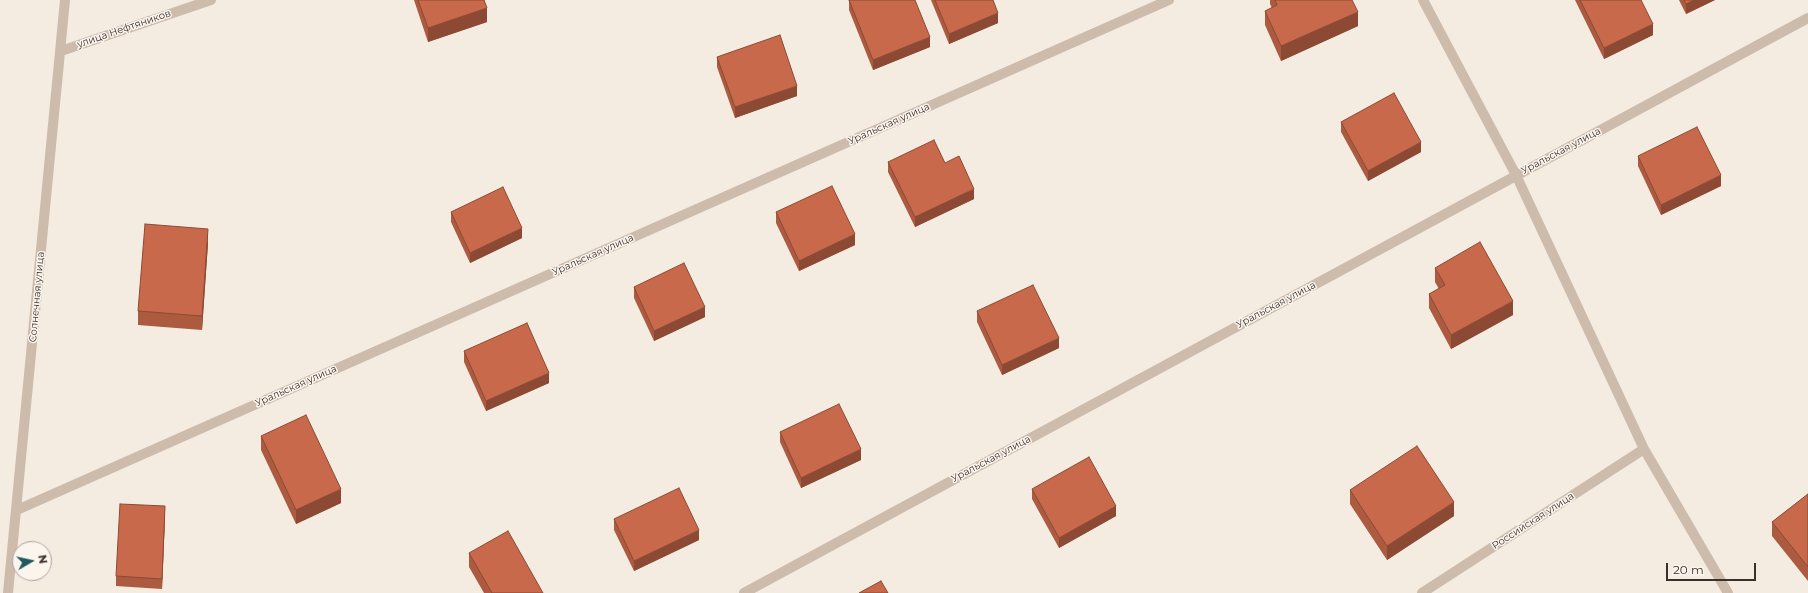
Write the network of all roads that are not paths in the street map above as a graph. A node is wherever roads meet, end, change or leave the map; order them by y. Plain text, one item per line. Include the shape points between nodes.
1 (65, 0) edge
2 (211, 0) edge
3 (1169, 0) edge
4 (1423, 0) edge
5 (1808, 18) edge
6 (61, 51) junction
7 (1516, 175) junction
8 (1644, 449) junction
9 (17, 510) junction
10 (8, 593) edge
11 (744, 593) edge
12 (1422, 593) edge
13 (1728, 593) edge

1 - 6 street, Солнечная улица
2 - 6 street, улица Нефтяников
3 - 9 street, Уральская улица
4 - 7 street
5 - 7 street, Уральская улица
6 - 9 street, Солнечная улица
7 - 8 street
7 - 11 street, Уральская улица
8 - 12 street, Российская улица
8 - 13 street
9 - 10 street, Солнечная улица

